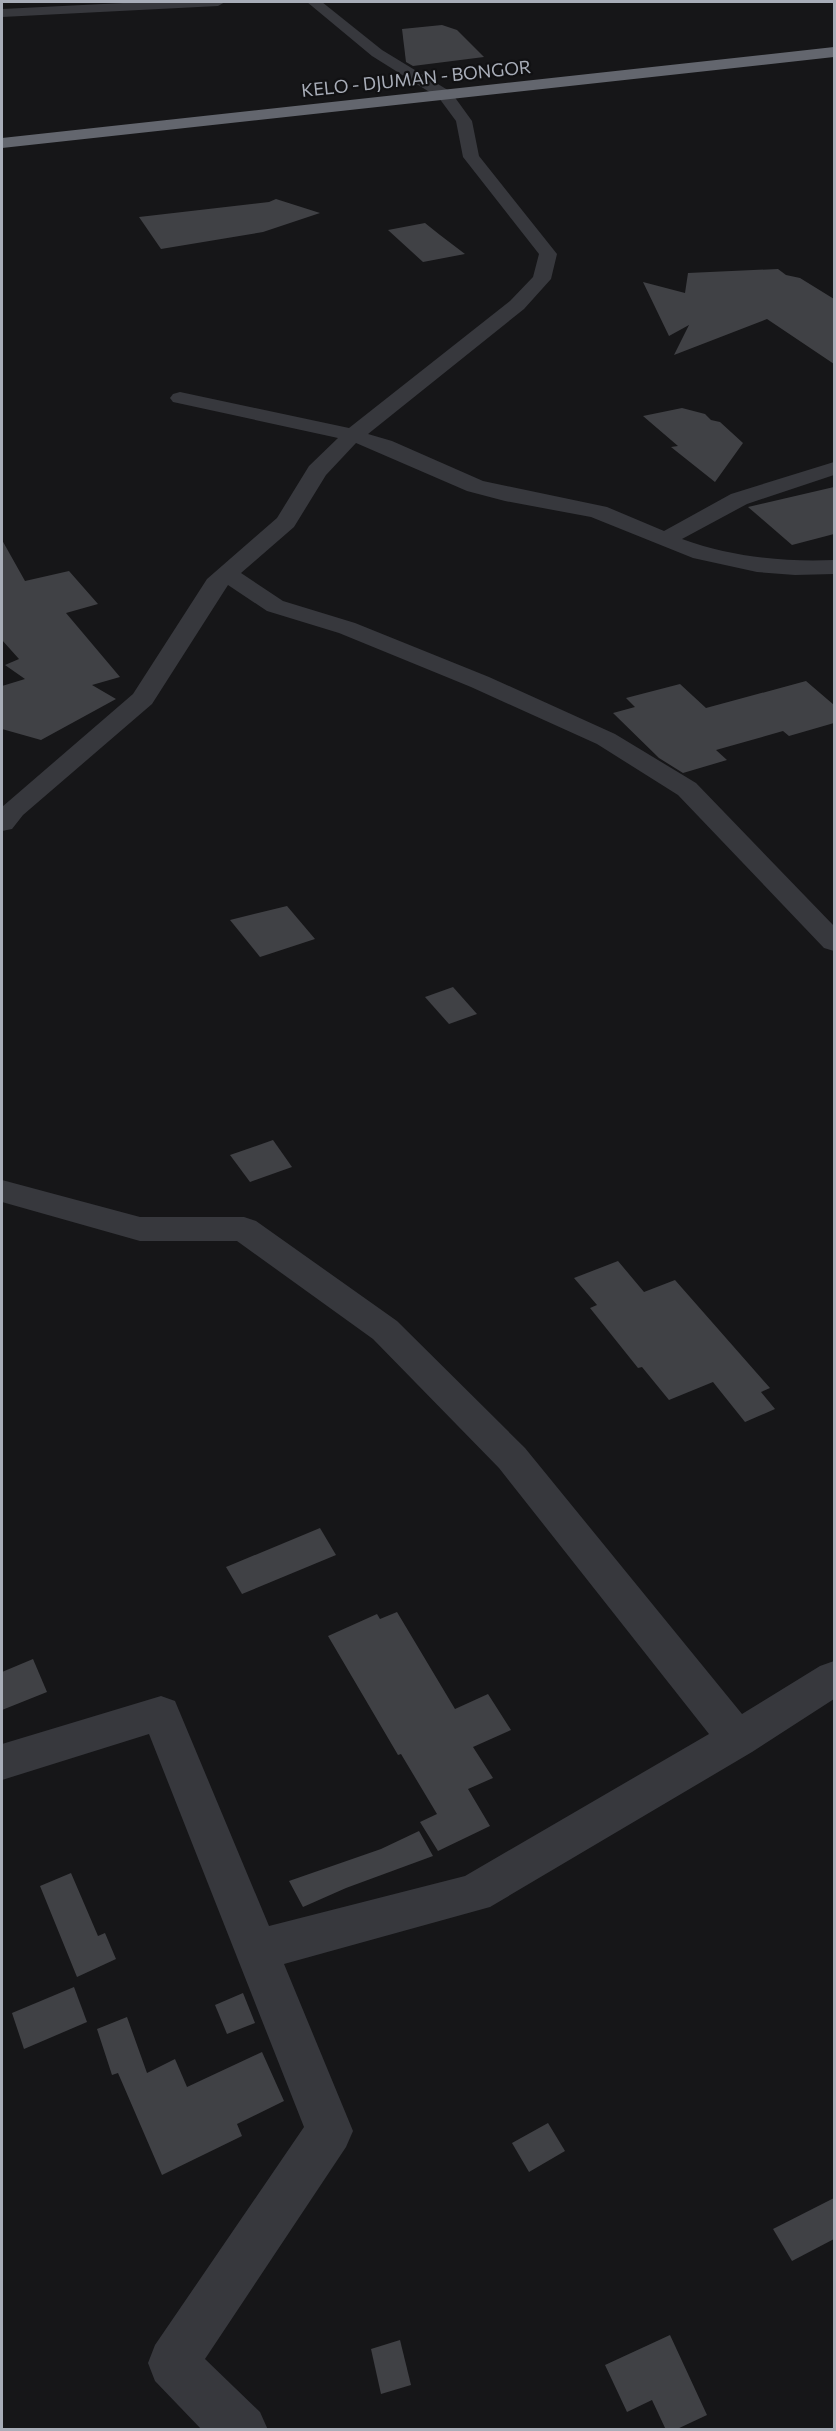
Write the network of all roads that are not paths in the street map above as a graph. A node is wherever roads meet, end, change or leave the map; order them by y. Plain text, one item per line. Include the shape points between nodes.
1 (218, 2) edge
2 (314, 2) edge
3 (2, 13) edge
4 (834, 52) edge
5 (445, 95) junction
6 (2, 143) edge
7 (180, 398) dead end
8 (352, 436) junction
9 (834, 468) edge
10 (664, 538) junction
11 (834, 567) edge
12 (227, 573) junction
13 (2, 823) edge
14 (834, 942) edge
15 (2, 1191) edge
16 (834, 1678) edge
17 (737, 1739) junction
18 (2, 1762) edge
19 (257, 1950) junction
20 (242, 2430) edge

1 - 3 street
2 - 5 street via 377,53
4 - 5 highway, KELO - DJUMAN - BONGOR
5 - 6 highway, KELO - DJUMAN - BONGOR
5 - 8 street via 464,121 471,157 548,254 542,279 517,305
7 - 8 street
8 - 10 street via 402,453 474,486 598,511
8 - 12 street via 317,471 286,522
9 - 10 street via 739,499
10 - 11 street via 681,547 755,566
12 - 13 street via 215,584 143,699
12 - 14 street via 275,606 357,632 606,739 687,789
15 - 17 street via 140,1229 244,1229 385,1330 512,1458
16 - 17 street
17 - 19 street via 475,1893
18 - 19 street via 161,1713
19 - 20 street via 330,2131 173,2363

